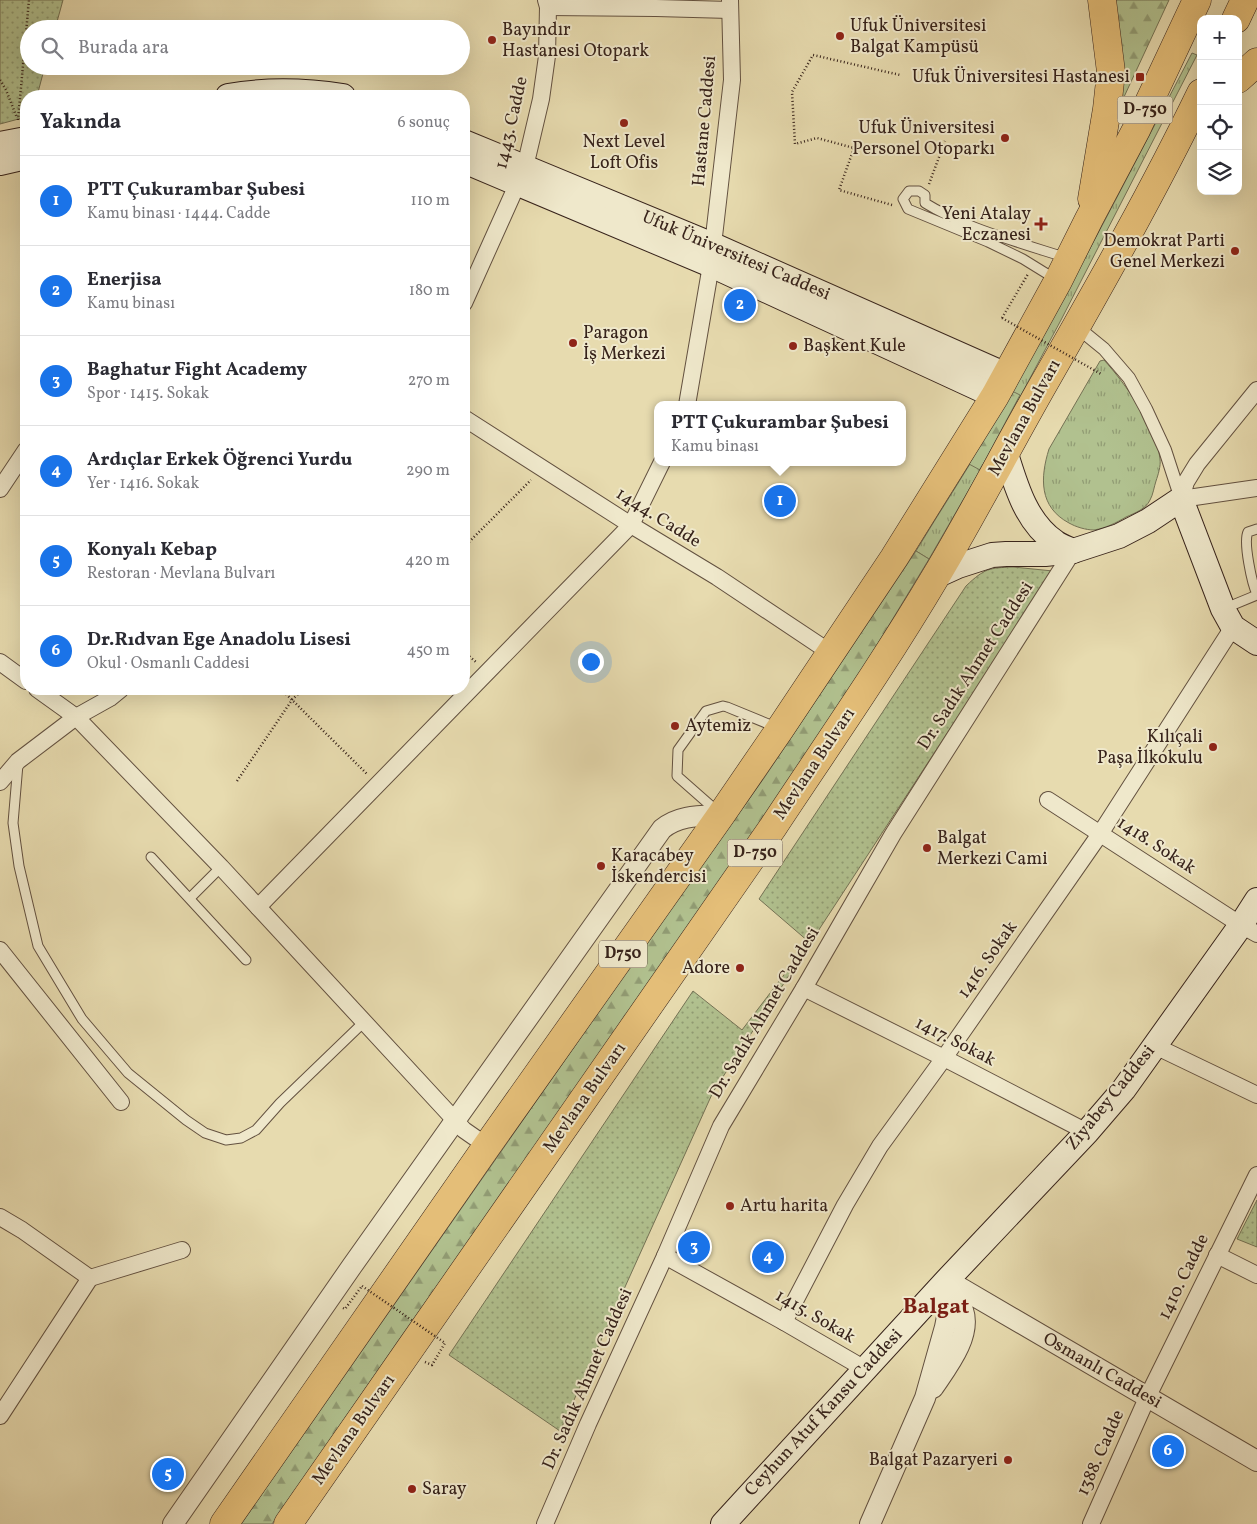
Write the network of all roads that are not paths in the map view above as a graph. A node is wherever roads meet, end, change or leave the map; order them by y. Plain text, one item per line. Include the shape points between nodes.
1 (1102, 0) edge
2 (1198, 0) edge
3 (1246, 0) edge
4 (547, 4) edge
5 (656, 4) edge
6 (730, 5) edge
7 (1238, 15) edge
8 (1257, 62) edge
9 (1242, 75) edge
10 (1197, 101) edge
11 (1197, 124) edge
12 (20, 139) edge
13 (0, 144) edge
14 (470, 145) edge
15 (1172, 152) junction
16 (20, 158) edge
17 (470, 162) edge
18 (0, 163) edge
19 (522, 175) junction
20 (1089, 219) junction
21 (712, 255) junction
22 (1064, 270) junction
23 (470, 290) edge
24 (1077, 327) junction
25 (1000, 385) junction
26 (1257, 390) edge
27 (688, 401) edge
28 (470, 422) edge
29 (1006, 454) junction
30 (20, 459) edge
31 (660, 466) edge
32 (1257, 488) edge
33 (0, 489) edge
34 (1181, 498) junction
35 (631, 525) junction
36 (1257, 528) edge
37 (1073, 551) junction
38 (936, 576) junction
39 (1257, 594) edge
40 (1228, 618) junction
41 (1257, 643) edge
42 (831, 653) junction
43 (0, 662) edge
44 (20, 677) edge
45 (470, 690) edge
46 (45, 695) edge
47 (114, 695) edge
48 (466, 695) edge
49 (76, 717) junction
50 (780, 730) junction
51 (18, 761) junction
52 (0, 782) edge
53 (1048, 800) dead end
54 (721, 815) junction
55 (1100, 834) junction
56 (151, 857) dead end
57 (221, 868) junction
58 (190, 898) junction
59 (1257, 900) edge
60 (258, 907) junction
61 (1249, 930) edge
62 (0, 950) edge
63 (246, 960) dead end
64 (804, 988) junction
65 (364, 1022) junction
66 (1155, 1046) junction
67 (944, 1058) junction
68 (1257, 1095) edge
69 (121, 1102) dead end
70 (456, 1121) junction
71 (1087, 1132) junction
72 (487, 1146) junction
73 (1257, 1175) edge
74 (0, 1217) edge
75 (182, 1250) dead end
76 (1217, 1255) junction
77 (665, 1256) junction
78 (1257, 1275) edge
79 (90, 1278) junction
80 (946, 1280) junction
81 (784, 1322) junction
82 (865, 1369) junction
83 (1148, 1398) junction
84 (0, 1416) edge
85 (1257, 1461) edge
86 (727, 1523) edge
87 (873, 1523) edge
88 (173, 1524) edge
89 (224, 1524) edge
90 (288, 1524) edge
91 (545, 1524) edge
92 (1091, 1524) edge

1 - 20 highway via 1110,72
2 - 20 highway, D-750
3 - 7 highway
4 - 5 street
4 - 19 street, 1443. Cadde via 547,56 541,99
5 - 6 street
6 - 21 street, Hastane Caddesi via 732,80
8 - 9 highway
10 - 15 highway, Mevlana Bulvarı / D-750
11 - 15 highway
12 - 13 main road
14 - 19 main road, Ufuk Üniversitesi Caddesi
15 - 24 highway, Mevlana Bulvarı / D-750
16 - 18 main road
17 - 19 main road, Ufuk Üniversitesi Caddesi
19 - 21 main road, Ufuk Üniversitesi Caddesi
19 - 23 street, 1443. Cadde
20 - 22 highway, D-750
21 - 25 main road, Ufuk Üniversitesi Caddesi
21 - 27 street, Hastane Caddesi
22 - 22 lane via 1001,237 936,210 925,203 925,194 920,191 909,191 903,199 908,209 988,242 1033,266
22 - 25 highway, D-750
24 - 29 highway, Mevlana Bulvarı / D-750
24 - 34 street via 1129,378 1165,450
25 - 42 highway, D750 via 894,558
26 - 34 street via 1197,464
28 - 35 street, 1444. Cadde
29 - 37 main road via 1023,504 1032,518 1056,543
29 - 38 highway, Mevlana Bulvarı / D-750
30 - 33 street
31 - 35 street
32 - 34 street
34 - 37 main road via 1148,522 1119,536
34 - 40 main road
35 - 42 street, 1444. Cadde via 717,577
35 - 45 street
36 - 39 lane via 1248,532 1246,540
37 - 38 main road via 992,555
37 - 64 street, Dr. Sadık Ahmet Caddesi via 893,834
38 - 90 highway, Mevlana Bulvarı / D-750 via 773,827
39 - 40 lane
40 - 41 main road
40 - 55 street, 1416. Sokak
42 - 50 highway, D750
43 - 44 street
46 - 49 street
47 - 49 street
48 - 60 street
49 - 51 street
49 - 57 street
50 - 54 highway, D750
50 - 54 lane via 723,706 706,711 678,750 677,776
51 - 52 street
51 - 65 lane via 13,823 19,866 38,946 82,1019 128,1073 186,1120 206,1134 226,1140 241,1138 256,1130
53 - 55 street, 1418. Sokak
54 - 70 street via 687,817 662,829
54 - 72 highway, D750
55 - 61 street, 1418. Sokak
55 - 67 street, 1416. Sokak
56 - 58 lane
57 - 58 lane
57 - 60 street
58 - 63 lane
59 - 61 main road, Ziyabey Caddesi
60 - 65 street
61 - 66 main road, Ziyabey Caddesi
62 - 69 street
64 - 67 street, 1417. Sokak
64 - 77 street, Dr. Sadık Ahmet Caddesi via 721,1126
65 - 70 street
66 - 68 street
66 - 71 main road, Ziyabey Caddesi
67 - 71 street, 1417. Sokak
67 - 81 street, 1416. Sokak via 880,1146
70 - 72 street
70 - 88 street
71 - 80 main road, Ziyabey Caddesi
72 - 89 highway, D750
73 - 76 street, 1410. Cadde
74 - 79 street
75 - 79 street
76 - 78 street
76 - 83 street, 1410. Cadde
77 - 81 street, 1415. Sokak
77 - 91 street, Dr. Sadık Ahmet Caddesi
79 - 84 street
80 - 82 main road, Ceyhun Atuf Kansu Caddesi
80 - 83 street, Osmanlı Caddesi
80 - 87 street via 964,1311 959,1348 925,1398
81 - 82 street, 1415. Sokak
82 - 86 main road, Ceyhun Atuf Kansu Caddesi
83 - 85 street, Osmanlı Caddesi
83 - 92 street, 1388. Cadde

